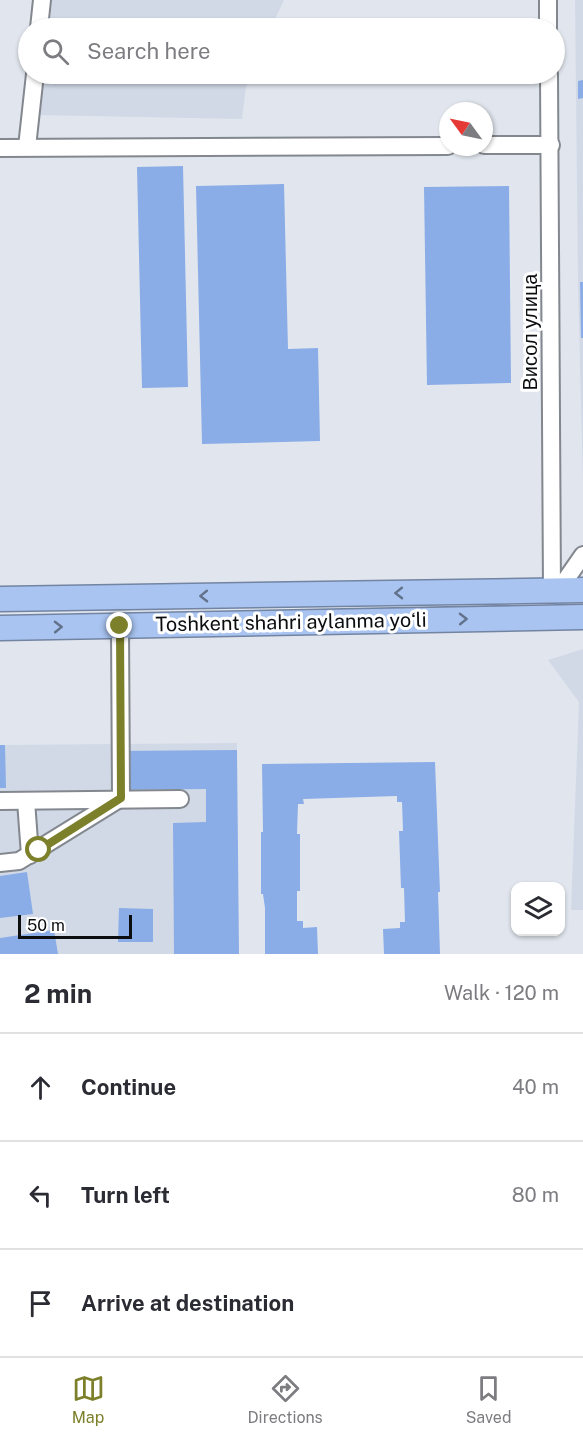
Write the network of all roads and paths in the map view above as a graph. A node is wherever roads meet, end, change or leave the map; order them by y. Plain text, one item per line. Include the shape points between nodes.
1 (42, 0) edge
2 (548, 0) edge
3 (40, 18) edge
4 (548, 18) edge
5 (34, 84) edge
6 (549, 84) edge
7 (550, 145) junction
8 (439, 146) edge
9 (493, 146) edge
10 (27, 147) junction
11 (0, 148) edge
12 (583, 555) edge
13 (583, 590) edge
14 (555, 591) junction
15 (0, 599) edge
16 (583, 617) edge
17 (120, 626) junction
18 (0, 628) edge
19 (121, 798) junction
20 (180, 799) dead end
21 (0, 801) edge
22 (26, 801) junction
23 (30, 855) junction
24 (0, 863) edge

1 - 3 street
2 - 4 street
5 - 10 street
6 - 7 street, Висол улица
7 - 9 street
7 - 14 street, Висол улица
8 - 10 street
10 - 11 street
12 - 14 street
13 - 14 highway, Toshkent shahri aylanma yoʻli
14 -> 15 highway, Toshkent shahri aylanma yoʻli
17 -> 16 highway, Toshkent shahri aylanma yoʻli
18 -> 17 highway, Toshkent shahri aylanma yoʻli
17 - 19 street
19 - 20 street
19 - 22 street
19 - 23 street
21 - 22 street
22 - 23 street
23 - 24 street

